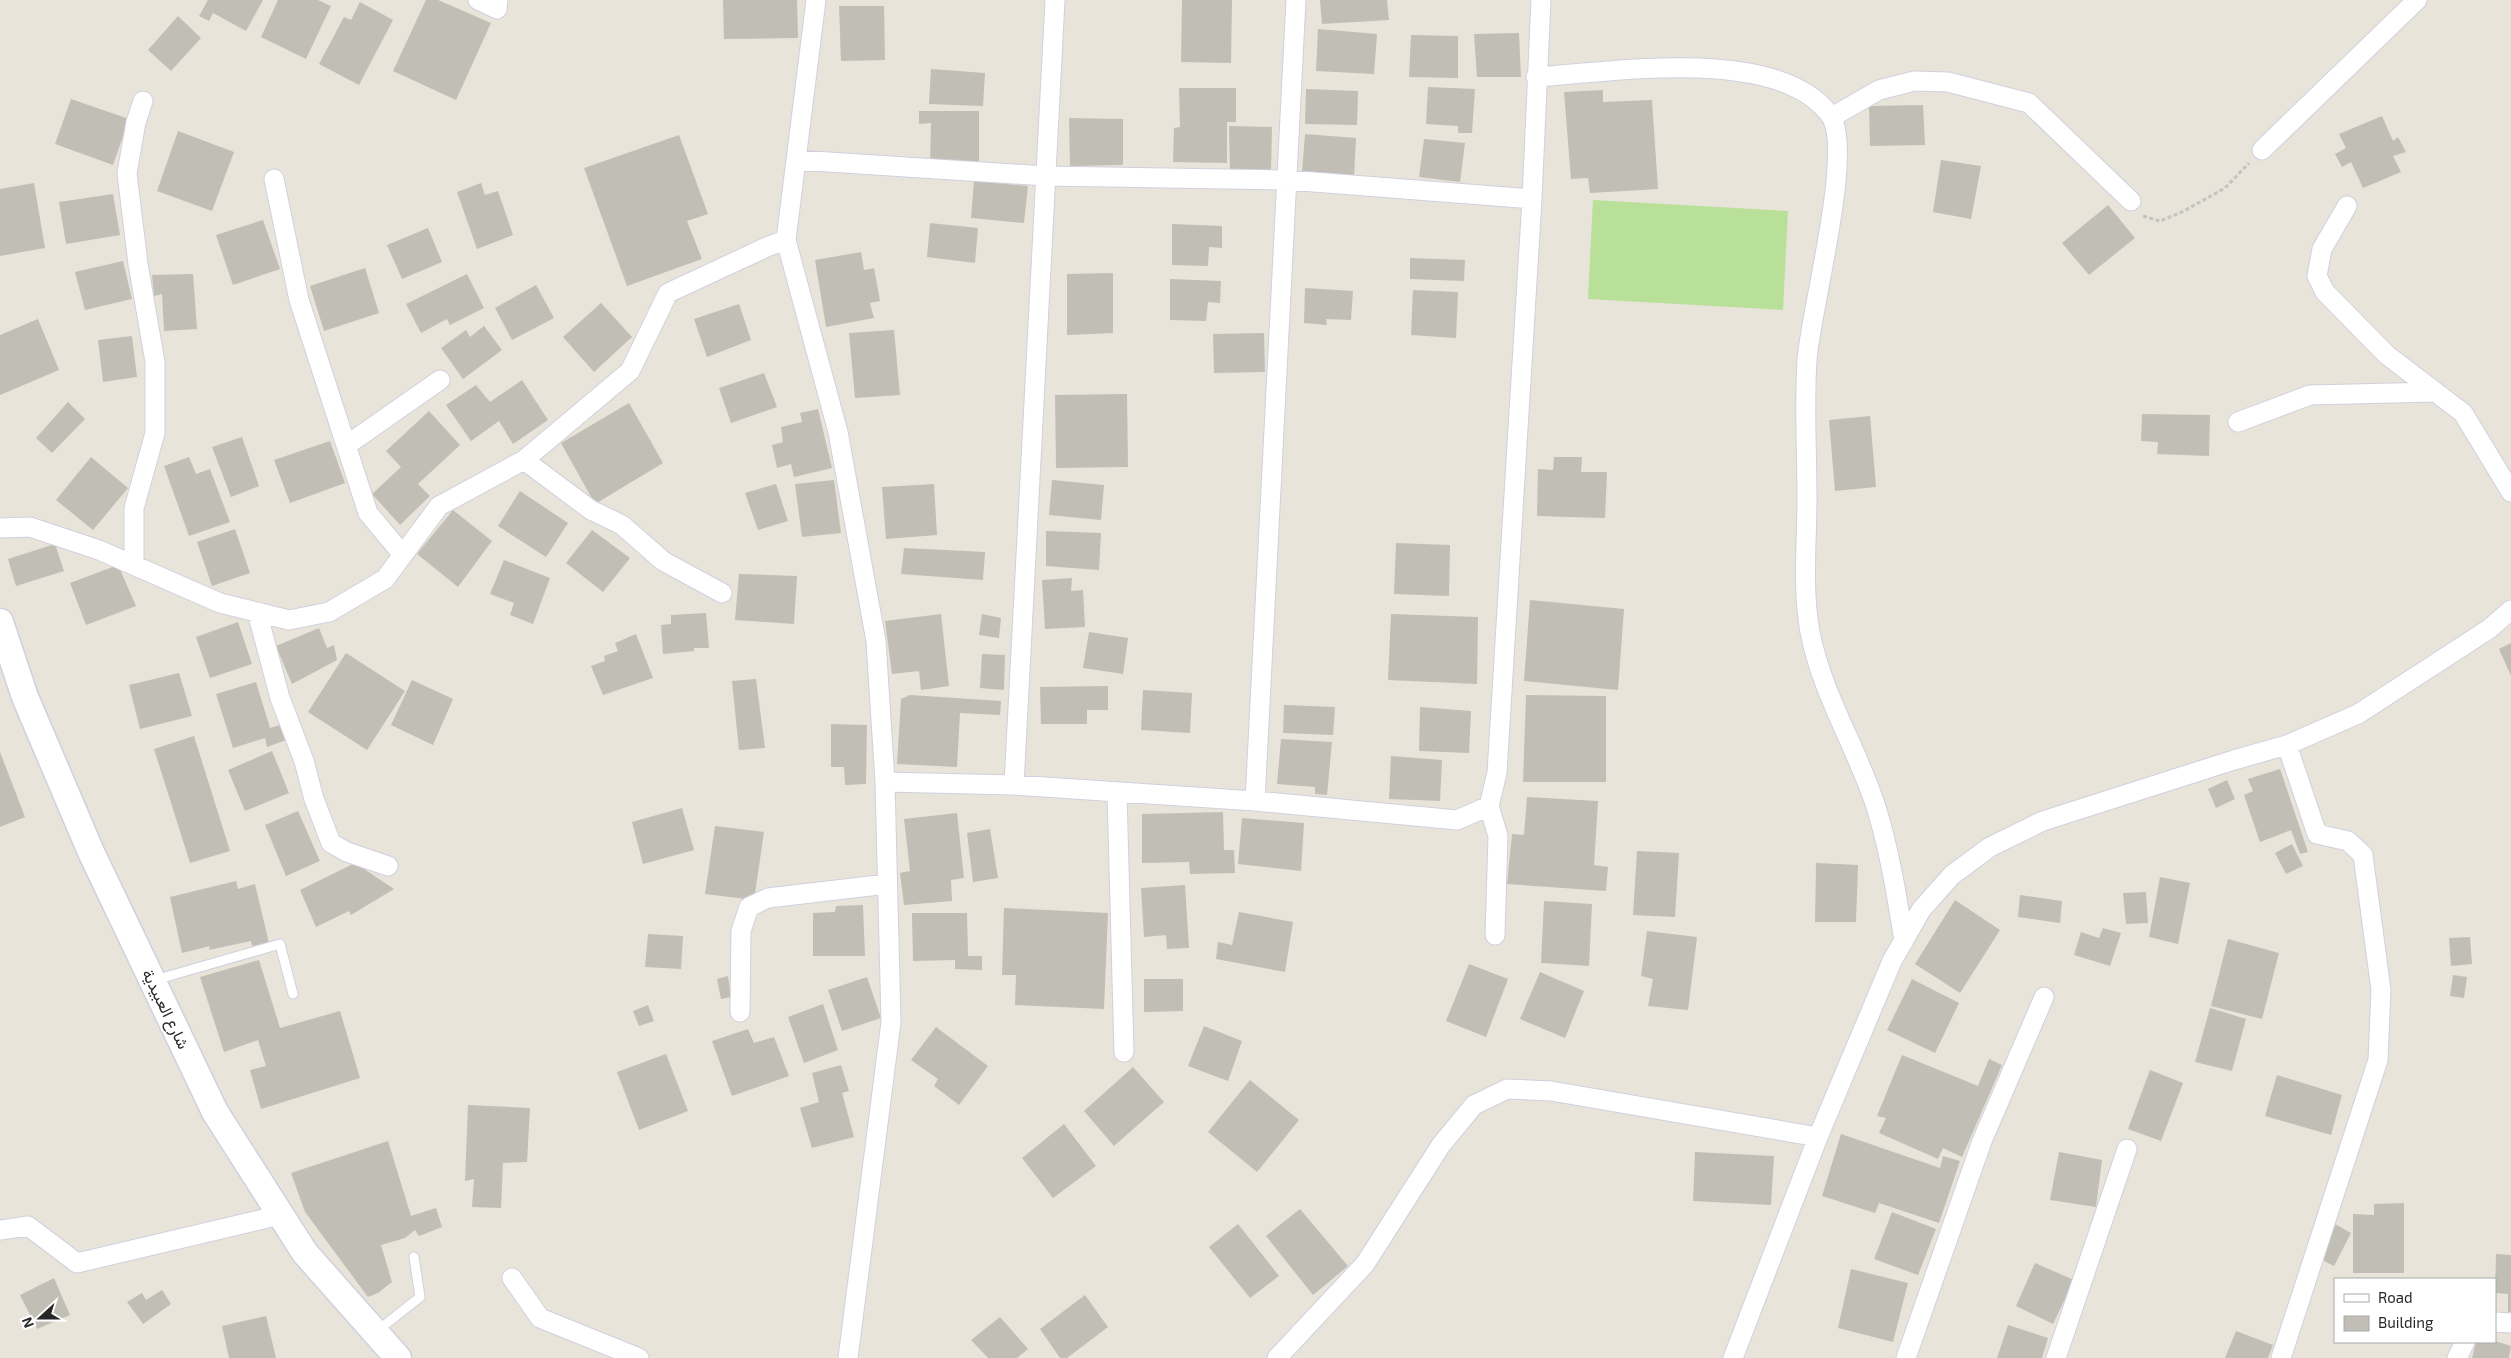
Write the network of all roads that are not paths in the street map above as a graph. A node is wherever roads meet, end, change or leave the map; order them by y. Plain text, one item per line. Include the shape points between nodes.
1 (478, 0) edge
2 (498, 0) edge
3 (816, 0) edge
4 (1055, 0) edge
5 (1296, 0) edge
6 (1540, 0) edge
7 (2417, 0) edge
8 (1536, 77) junction
9 (144, 101) dead end
10 (1832, 117) junction
11 (2262, 150) road end
12 (797, 160) junction
13 (1046, 176) junction
14 (274, 179) dead end
15 (1288, 180) junction
16 (1532, 199) junction
17 (2131, 201) road end
18 (2347, 206) dead end
19 (786, 240) junction
20 (440, 380) dead end
21 (2434, 392) junction
22 (2238, 422) dead end
23 (347, 445) junction
24 (524, 460) junction
25 (2511, 492) edge
26 (0, 528) edge
27 (403, 555) junction
28 (134, 565) junction
29 (722, 593) dead end
30 (2511, 610) edge
31 (257, 612) junction
32 (0, 622) edge
33 (2287, 745) junction
34 (884, 782) junction
35 (1014, 785) junction
36 (1117, 793) junction
37 (1255, 801) junction
38 (1489, 806) junction
39 (388, 866) dead end
40 (887, 884) junction
41 (1495, 936) dead end
42 (1904, 941) junction
43 (153, 981) junction
44 (293, 994) dead end
45 (2044, 996) dead end
46 (740, 1012) dead end
47 (1124, 1052) dead end
48 (1818, 1137) junction
49 (2127, 1149) dead end
50 (280, 1214) junction
51 (0, 1230) edge
52 (414, 1257) dead end
53 (512, 1278) dead end
54 (2496, 1322) edge
55 (2511, 1323) edge
56 (374, 1333) junction
57 (2464, 1343) edge
58 (398, 1358) edge
59 (639, 1358) edge
60 (848, 1358) edge
61 (1277, 1358) edge
62 (1733, 1358) edge
63 (1906, 1358) edge
64 (2056, 1358) edge
65 (2281, 1358) edge
66 (2457, 1358) edge

1 - 2 street via 497,8
3 - 12 street
4 - 13 street
5 - 15 street
6 - 8 street
7 - 11 street
8 - 10 street via 1720,68 1764,76 1798,90 1816,101
8 - 16 street
9 - 28 street via 136,122 127,173 155,362 155,433 134,508
10 - 17 street via 1879,90 1914,81 1948,82 2029,103
10 - 42 street via 1838,147 1831,223 1807,358 1806,575 1810,630 1822,678 1877,809 1894,876
12 - 13 street
12 - 19 street
13 - 15 street
13 - 35 street
14 - 23 street via 299,300
15 - 16 street
15 - 37 street
16 - 38 street via 1497,773
18 - 21 street via 2322,249 2317,276 2325,292 2386,355
19 - 24 street via 668,293 630,371
19 - 34 street via 838,432 876,641
20 - 23 street
21 - 22 street via 2310,395
21 - 25 street via 2463,413
23 - 27 street via 368,512
24 - 27 street via 439,506
24 - 29 street via 591,510 622,525 663,561
26 - 28 street via 30,527
27 - 31 street via 385,579 329,612 289,620
28 - 31 street via 220,603
30 - 33 street via 2489,629 2358,714
31 - 39 street via 280,698 332,843 347,852
32 - 43 main road, شارع العبيدية via 40,734 91,852
33 - 42 street via 2043,821 1990,847 1952,875 1921,910
33 - 65 street via 2317,834 2348,841 2363,855 2381,990 2378,1060
34 - 35 street
34 - 40 street
35 - 36 street
36 - 37 street
36 - 47 street
37 - 38 street via 1457,820
38 - 41 street via 1498,836
40 - 46 street via 768,898 749,907 741,931
40 - 60 street via 891,1022
42 - 48 street via 1892,961
43 - 44 lane via 280,944
43 - 50 main road, شارع العبيدية via 215,1112
45 - 63 street via 1982,1142
48 - 61 street via 1551,1091 1507,1089 1474,1105 1441,1145 1365,1264
48 - 62 street
49 - 64 street
50 - 51 street via 77,1263 28,1226
50 - 56 main road, شارع العبيدية via 305,1253
52 - 56 lane via 420,1297
53 - 59 street via 540,1318
54 - 55 street
56 - 58 main road, شارع العبيدية
57 - 66 street

